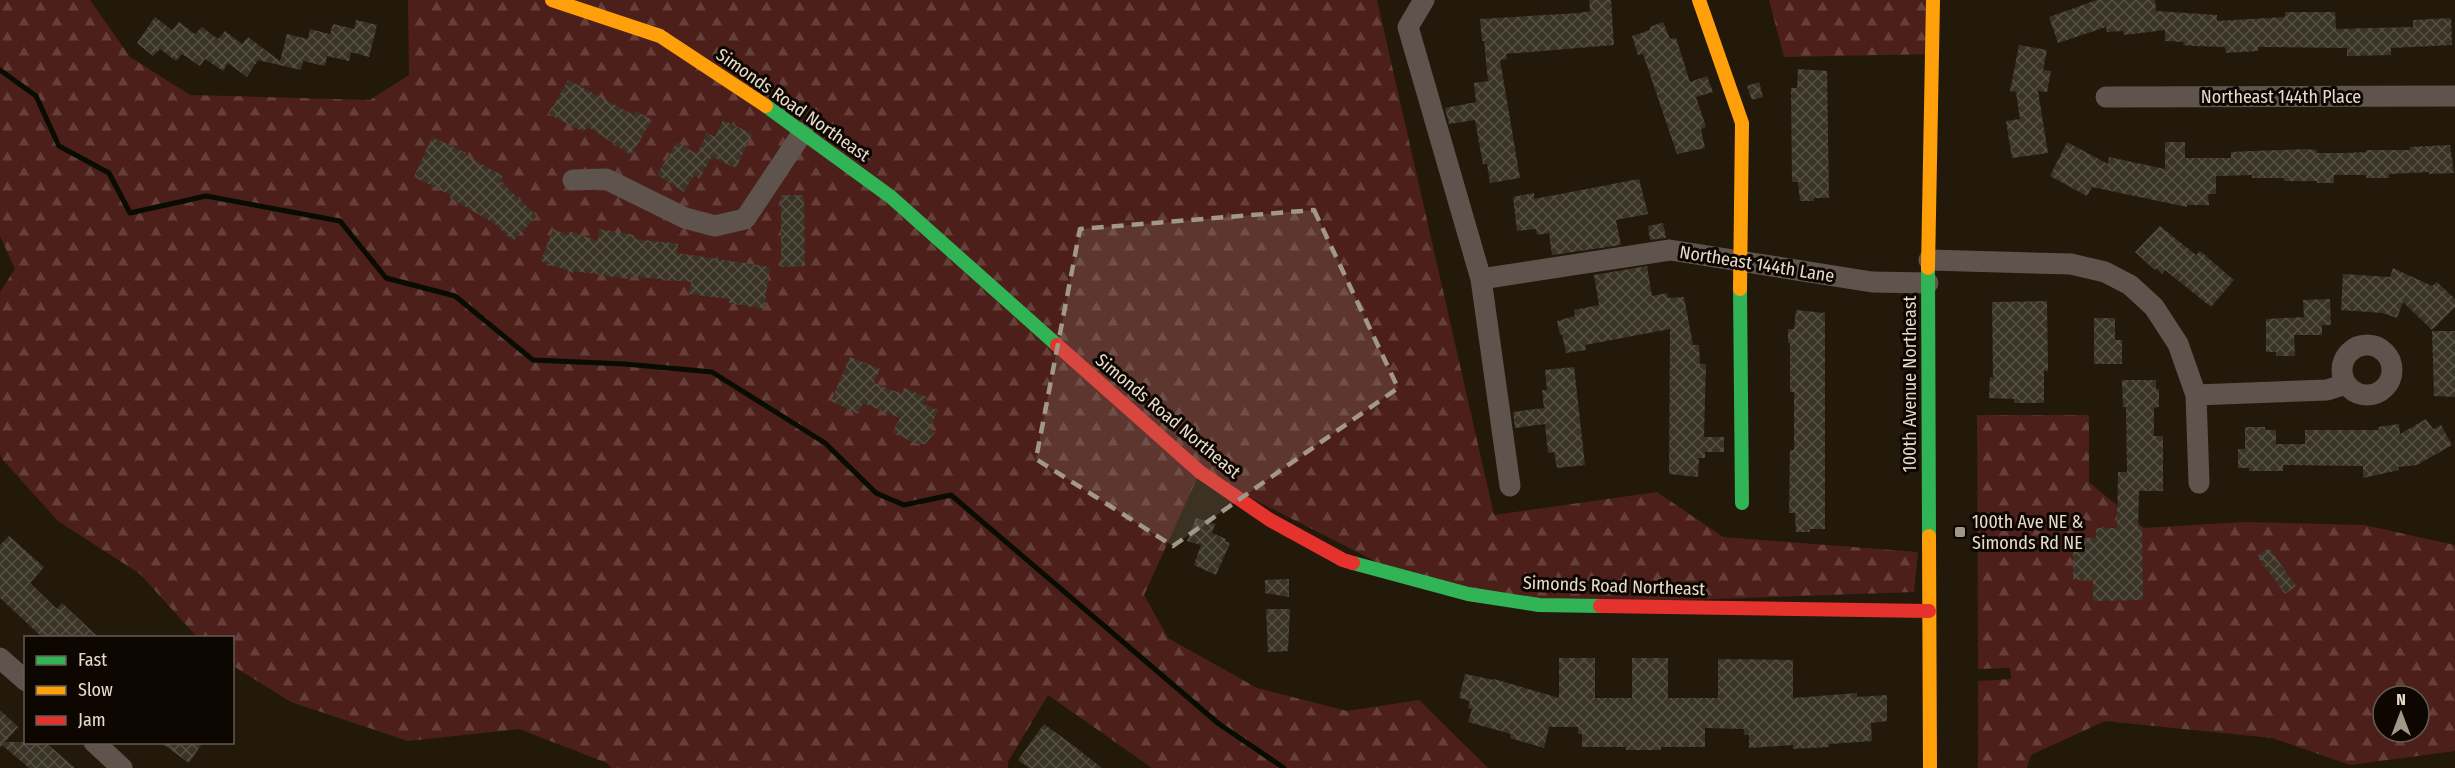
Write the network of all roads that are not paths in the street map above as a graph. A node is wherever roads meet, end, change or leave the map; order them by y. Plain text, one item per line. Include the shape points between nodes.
1 (552, 0) edge
2 (1424, 0) edge
3 (1699, 0) edge
4 (1933, 0) edge
5 (2455, 96) edge
6 (2106, 97) dead end
7 (803, 132) junction
8 (573, 180) dead end
9 (1740, 260) junction
10 (1929, 260) junction
11 (1480, 279) junction
12 (1928, 283) junction
13 (2346, 384) dead end
14 (2196, 395) junction
15 (2199, 483) dead end
16 (1510, 486) dead end
17 (1742, 503) dead end
18 (1929, 611) junction
19 (0, 658) edge
20 (24, 679) edge
21 (96, 744) edge
22 (122, 768) edge
23 (1930, 768) edge

1 - 7 main road, Simonds Road Northeast via 660,36
2 - 11 street via 1408,27
3 - 9 main road via 1742,123
4 - 10 main road, 100th Avenue Northeast
5 - 6 street, Northeast 144th Place
7 - 8 street via 745,219 736,223 715,226 685,218 606,179
7 - 18 main road, Simonds Road Northeast via 891,197 1200,472 1270,520 1343,560 1468,594 1539,605
9 - 11 street, Northeast 144th Lane via 1670,250
9 - 12 street, Northeast 144th Lane via 1872,282
9 - 17 main road
10 - 12 main road, 100th Avenue Northeast
10 - 14 street via 2071,264 2105,272 2130,285 2154,307 2178,344
11 - 16 street
12 - 18 main road, 100th Avenue Northeast
13 - 14 street via 2327,390
14 - 15 street
18 - 23 main road, 100th Avenue Northeast
19 - 20 street
21 - 22 street

